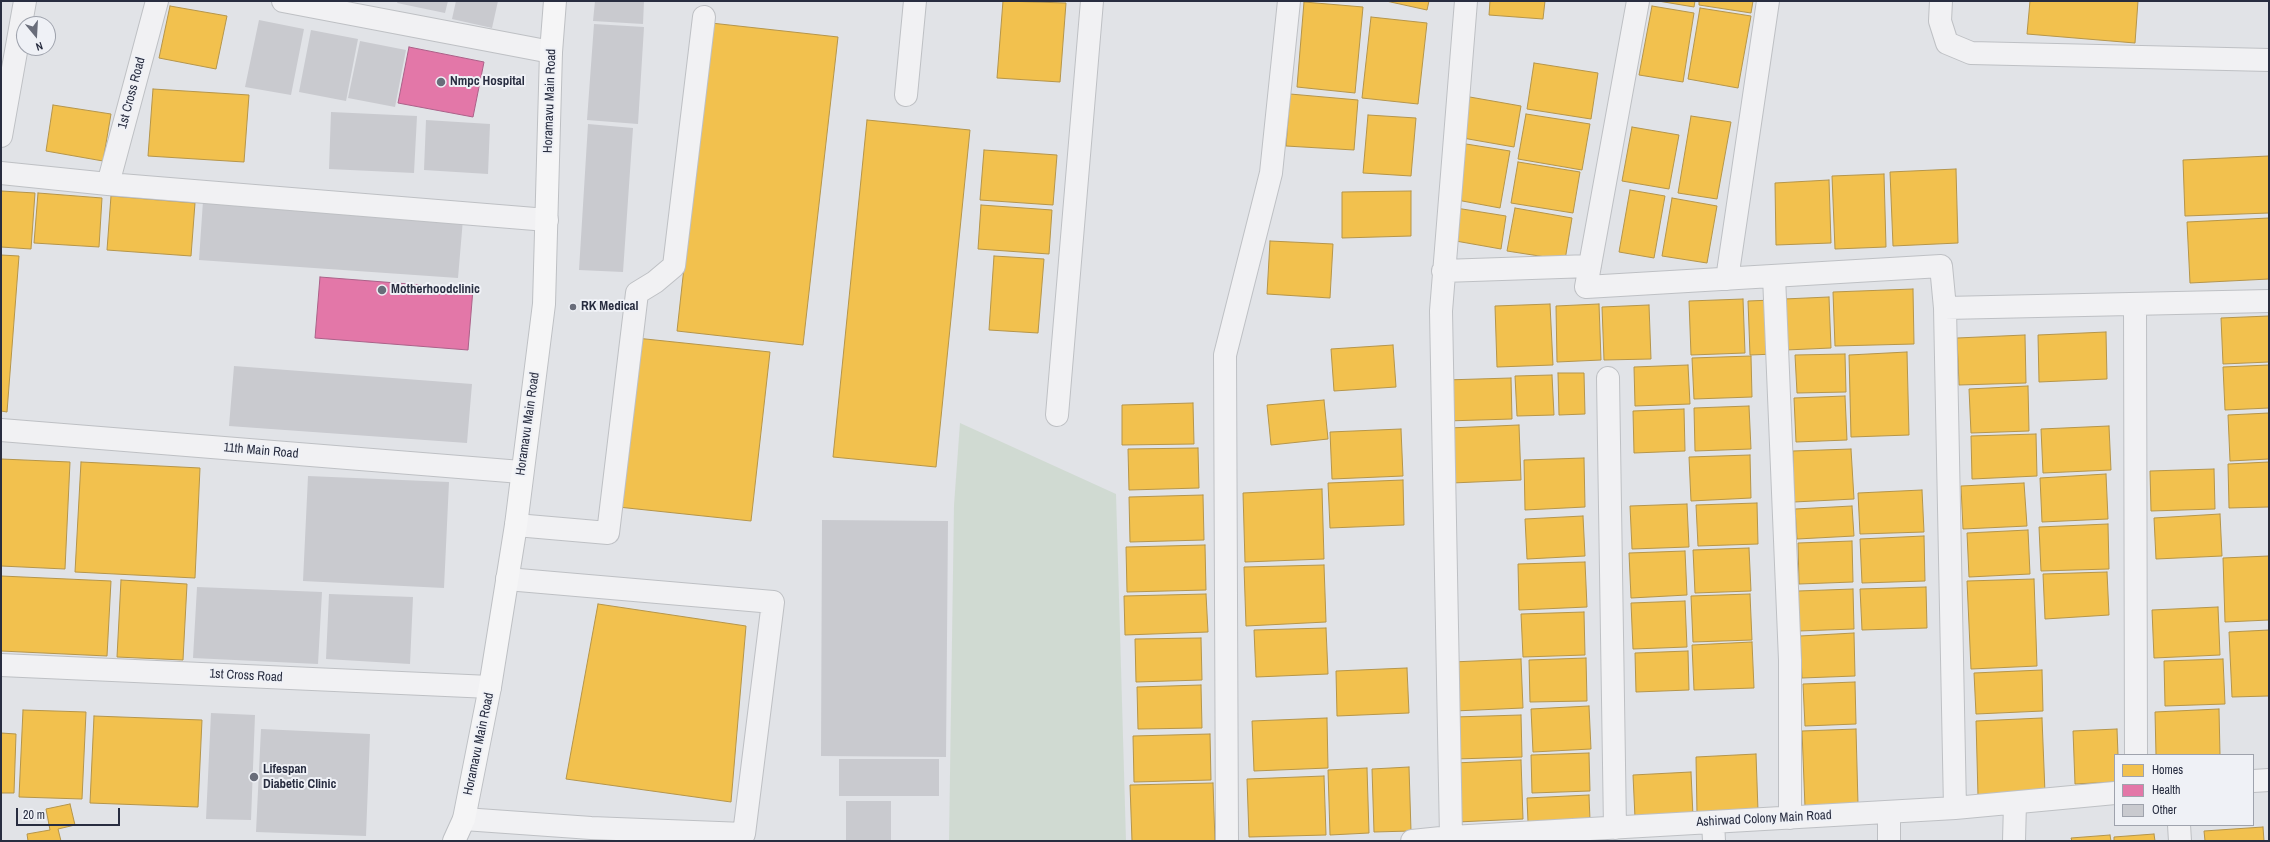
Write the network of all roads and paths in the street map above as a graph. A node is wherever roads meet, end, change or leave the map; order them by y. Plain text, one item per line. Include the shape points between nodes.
1 (25, 1) edge
2 (157, 1) edge
3 (283, 1) edge
4 (555, 1) edge
5 (915, 1) edge
6 (1092, 1) edge
7 (1289, 1) edge
8 (1466, 1) edge
9 (1638, 1) edge
10 (1768, 1) edge
11 (1941, 1) edge
12 (704, 17) dead end
13 (551, 52) junction
14 (2269, 60) edge
15 (906, 95) dead end
16 (1, 136) edge
17 (1, 173) edge
18 (108, 184) junction
19 (547, 220) junction
20 (1590, 266) junction
21 (1443, 271) junction
22 (1774, 276) junction
23 (1727, 279) junction
24 (2269, 301) edge
25 (2135, 304) junction
26 (1945, 308) junction
27 (1608, 378) dead end
28 (1057, 415) dead end
29 (1, 430) edge
30 (521, 472) junction
31 (516, 525) junction
32 (507, 579) junction
33 (1, 665) edge
34 (490, 687) junction
35 (2136, 754) edge
36 (2269, 780) edge
37 (2254, 782) edge
38 (2114, 793) edge
39 (2015, 803) junction
40 (1955, 808) junction
41 (1889, 812) junction
42 (1790, 818) junction
43 (464, 819) junction
44 (2179, 826) edge
45 (1615, 828) junction
46 (1713, 832) edge
47 (1545, 836) edge
48 (1451, 837) junction
49 (454, 841) edge
50 (1227, 841) edge
51 (1412, 841) edge
52 (1888, 841) edge
53 (2014, 841) edge
54 (2180, 841) edge

1 - 16 street
2 - 18 street, 1st Cross Road
3 - 13 street
4 - 13 main road, Horamavu Main Road
5 - 15 street
6 - 28 street
7 - 50 street via 1271,173 1224,355
8 - 21 street
9 - 20 street
10 - 23 street
11 - 14 street via 1940,21 1947,43 1972,53
12 - 31 street via 674,266 637,293 608,533
13 - 19 main road, Horamavu Main Road
17 - 18 street
18 - 19 street
19 - 30 main road, Horamavu Main Road via 544,304
20 - 21 street
20 - 23 street via 1586,287
21 - 48 street via 1440,311
22 - 23 street
22 - 26 street via 1941,266
22 - 42 street via 1790,660
24 - 25 street
25 - 26 street
25 - 35 street
26 - 40 street
27 - 45 street
29 - 30 street, 11th Main Road
30 - 31 main road, Horamavu Main Road
31 - 32 main road, Horamavu Main Road
32 - 34 main road, Horamavu Main Road
32 - 43 street via 773,602 744,834
33 - 34 street, 1st Cross Road
34 - 43 main road, Horamavu Main Road
36 - 37 street
38 - 39 street, Ashirwad Colony Main Road
39 - 40 street, Ashirwad Colony Main Road
39 - 53 street
40 - 41 street, Ashirwad Colony Main Road
41 - 42 street, Ashirwad Colony Main Road
41 - 52 street
42 - 46 street, Ashirwad Colony Main Road
43 - 49 main road, Horamavu Main Road
44 - 54 street
45 - 46 street, Ashirwad Colony Main Road
45 - 47 street, Ashirwad Colony Main Road
47 - 48 street, Ashirwad Colony Main Road
48 - 51 street, Ashirwad Colony Main Road

